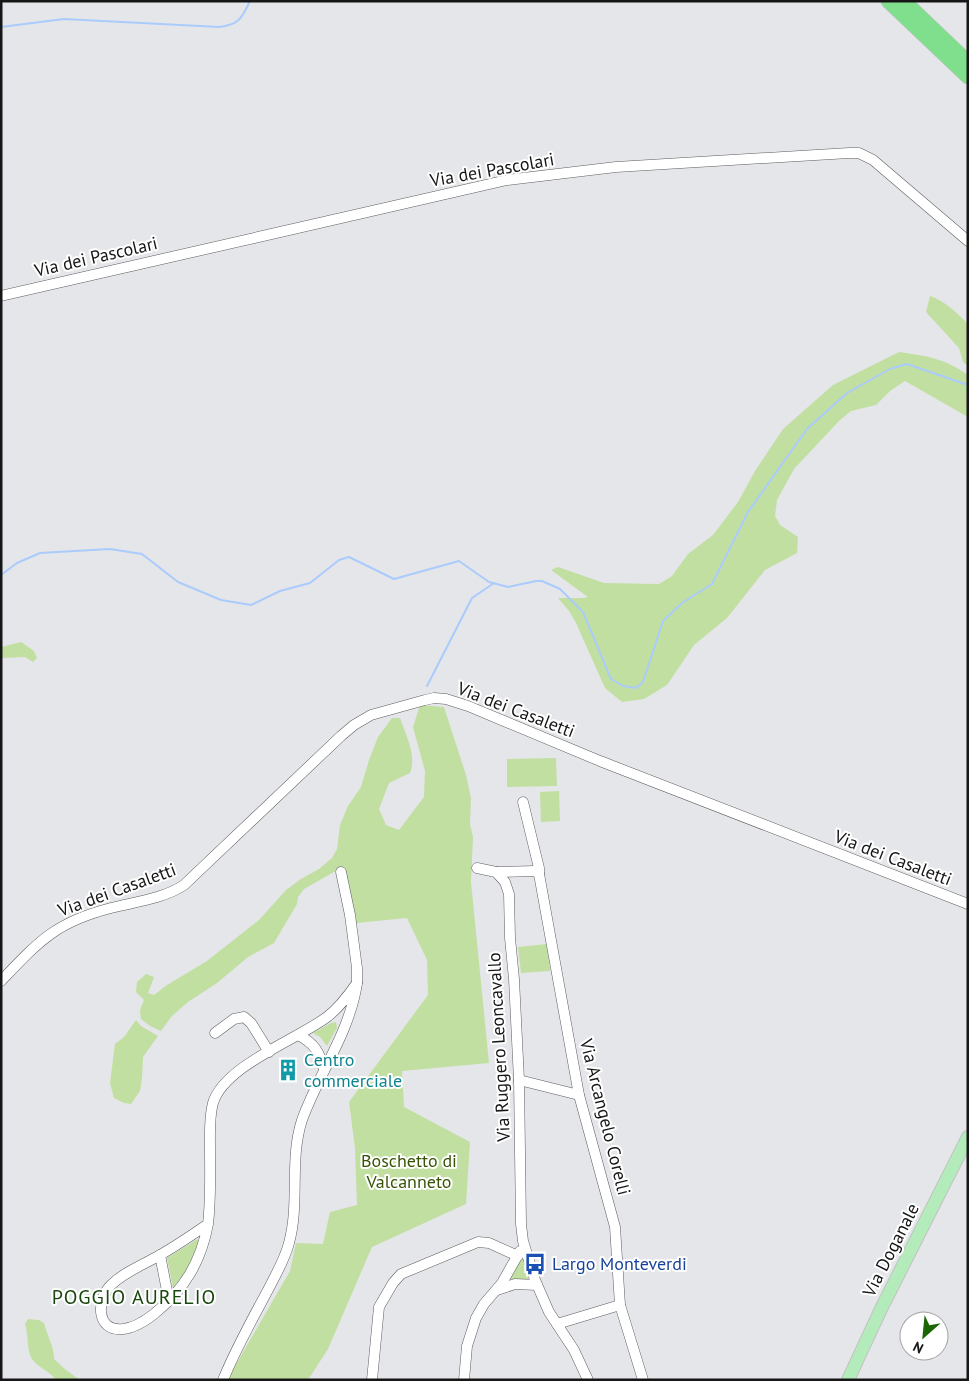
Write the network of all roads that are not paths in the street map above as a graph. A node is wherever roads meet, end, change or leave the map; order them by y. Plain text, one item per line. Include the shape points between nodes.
1 (888, 1) edge
2 (904, 1) edge
3 (968, 62) edge
4 (968, 77) edge
5 (968, 241) edge
6 (1, 296) edge
7 (523, 802) dead end
8 (477, 868) dead end
9 (340, 872) dead end
10 (496, 872) junction
11 (539, 874) junction
12 (968, 904) edge
13 (1, 981) edge
14 (357, 983) junction
15 (215, 1033) dead end
16 (298, 1035) junction
17 (269, 1052) junction
18 (324, 1070) junction
19 (519, 1080) junction
20 (579, 1095) junction
21 (968, 1137) edge
22 (208, 1224) junction
23 (524, 1244) junction
24 (160, 1255) junction
25 (518, 1256) junction
26 (537, 1285) junction
27 (497, 1290) junction
28 (169, 1301) junction
29 (620, 1305) junction
30 (557, 1324) junction
31 (224, 1380) edge
32 (372, 1380) edge
33 (464, 1380) edge
34 (588, 1380) edge
35 (643, 1380) edge
36 (848, 1380) edge

1 - 4 highway
2 - 3 highway
5 - 6 street, Via dei Pascolari via 873,160 849,153 616,167 501,181
7 - 11 street, Via Arcangelo Corelli
8 - 10 street
9 - 14 street via 350,915
10 - 11 street via 535,871
10 - 19 street, Via Ruggero Leoncavallo via 505,882 509,894
11 - 20 street, Via Arcangelo Corelli
12 - 13 street, Via dei Casaletti via 600,761 468,706 434,698 380,712 358,722 184,885 63,925 39,942
14 - 16 street via 331,1014
14 - 18 street via 354,1003
15 - 17 street via 234,1018 244,1017 251,1022
16 - 17 street
16 - 18 street via 316,1048
17 - 22 street via 232,1075 214,1100 210,1118
18 - 31 street via 296,1141 294,1209 288,1248
19 - 20 street
19 - 23 street, Via Ruggero Leoncavallo
20 - 29 street, Via Arcangelo Corelli via 615,1227
21 - 36 main road, Via Doganale via 880,1309
22 - 24 street
22 - 28 street via 194,1268
23 - 25 street
23 - 26 street, Via Ruggero Leoncavallo
24 - 28 street
24 - 28 street via 110,1286 103,1295 101,1313 110,1326 127,1328 146,1320
25 - 27 street
25 - 32 street via 489,1243 478,1242 401,1274 379,1307
26 - 27 street via 515,1284
26 - 30 street, Via Ruggero Leoncavallo
27 - 33 street via 484,1304 474,1323 467,1346
29 - 30 street
29 - 35 street, Via Arcangelo Corelli
30 - 34 street, Via Ruggero Leoncavallo

